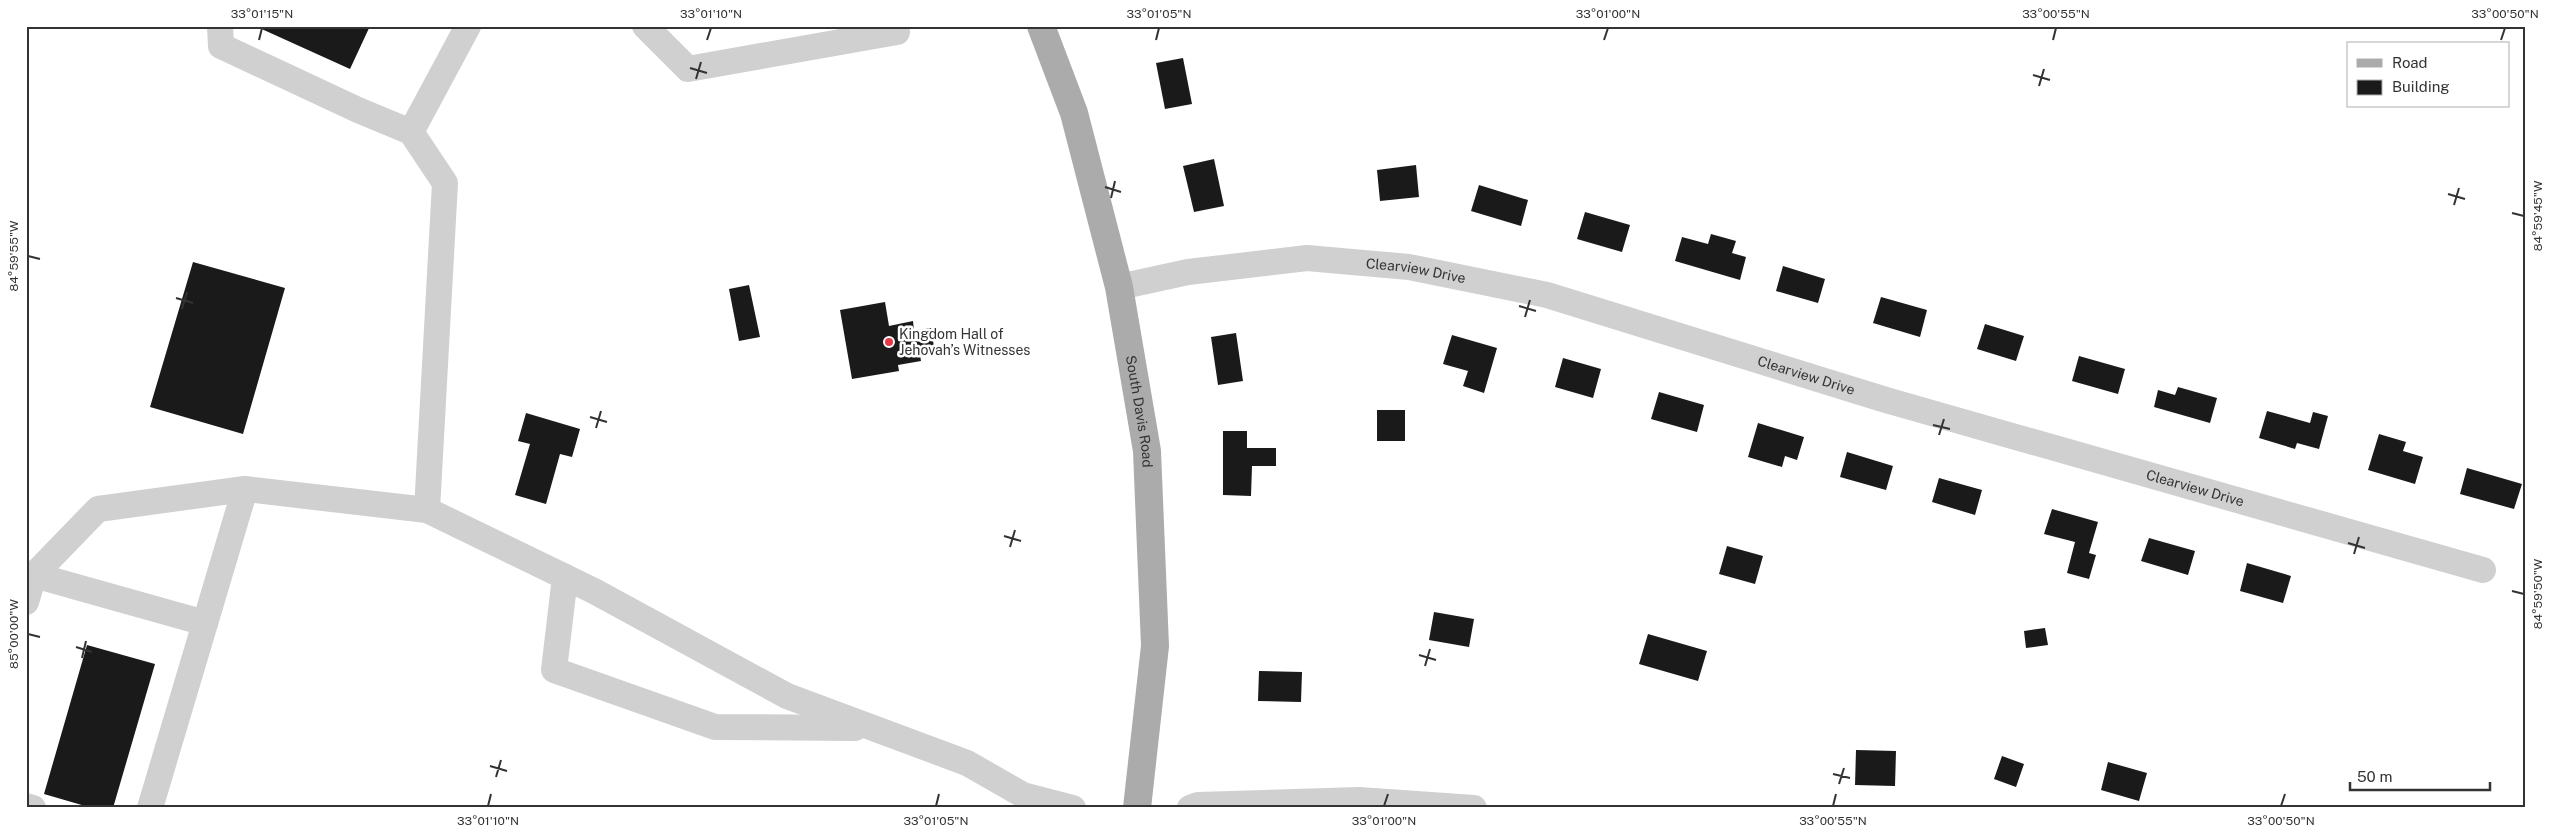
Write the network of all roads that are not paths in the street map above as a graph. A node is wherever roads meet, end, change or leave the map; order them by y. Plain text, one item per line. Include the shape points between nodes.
1 (220, 26) edge
2 (468, 26) edge
3 (645, 26) edge
4 (1041, 26) edge
5 (897, 32) dead end
6 (411, 132) junction
7 (1119, 287) junction
8 (245, 489) junction
9 (427, 510) junction
10 (2483, 570) dead end
11 (30, 574) edge
12 (565, 577) junction
13 (26, 602) edge
14 (205, 624) junction
15 (873, 729) junction
16 (26, 806) edge
17 (32, 808) edge
18 (150, 808) edge
19 (1072, 808) edge
20 (1137, 808) edge
21 (1190, 808) edge
22 (1474, 808) edge

1 - 6 street via 221,46
2 - 6 street
3 - 5 street via 688,69
4 - 7 main road, South Davis Road via 1074,113
6 - 9 street via 445,183
7 - 10 street, Clearview Drive via 1188,272 1306,258 1437,272 1547,295 1886,400
7 - 20 main road, South Davis Road via 1146,451 1155,646
8 - 9 street
8 - 11 street via 98,509
8 - 14 street
9 - 12 street
11 - 13 street
11 - 14 street
12 - 15 street via 787,696
12 - 15 street via 554,670 715,727
14 - 18 street
15 - 19 street via 967,763 1023,795
16 - 17 street
21 - 22 street via 1359,800

